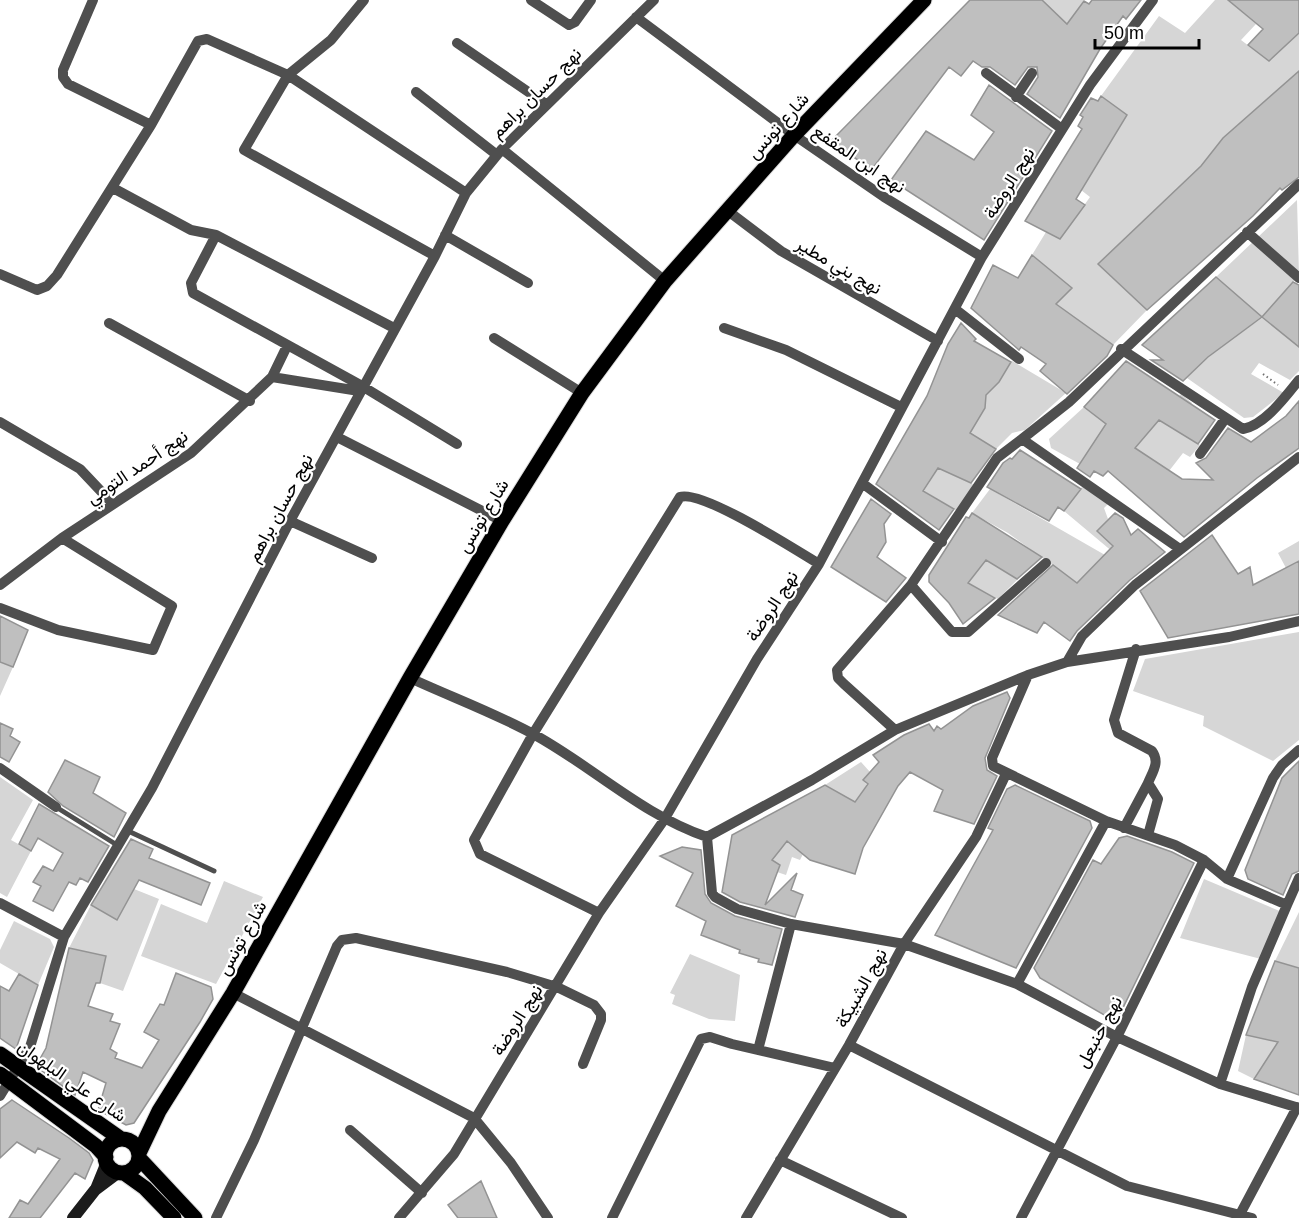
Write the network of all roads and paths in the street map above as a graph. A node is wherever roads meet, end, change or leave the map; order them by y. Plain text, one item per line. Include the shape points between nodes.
1 (93, 0) edge
2 (364, 0) edge
3 (531, 0) edge
4 (591, 0) edge
5 (654, 0) edge
6 (924, 0) edge
7 (1153, 0) edge
8 (636, 17) junction
9 (457, 43) dead end
10 (986, 73) dead end
11 (1032, 73) dead end
12 (288, 75) junction
13 (416, 92) dead end
14 (1016, 97) junction
15 (546, 105) junction
16 (151, 125) junction
17 (1062, 129) junction
18 (794, 135) junction
19 (500, 152) junction
20 (1299, 184) edge
21 (113, 188) junction
22 (466, 193) junction
23 (728, 211) junction
24 (1246, 232) junction
25 (216, 235) junction
26 (445, 235) junction
27 (435, 256) junction
28 (982, 257) junction
29 (0, 274) edge
30 (1299, 278) edge
31 (665, 281) junction
32 (528, 283) dead end
33 (956, 309) junction
34 (109, 322) dead end
35 (394, 328) junction
36 (724, 328) dead end
37 (494, 338) dead end
38 (938, 341) junction
39 (287, 346) junction
40 (1121, 350) junction
41 (1019, 359) dead end
42 (1263, 374) dead end
43 (272, 377) junction
44 (1299, 380) edge
45 (360, 389) junction
46 (1288, 392) junction
47 (582, 393) junction
48 (250, 401) junction
49 (901, 407) junction
50 (1225, 418) junction
51 (0, 422) edge
52 (337, 437) junction
53 (1022, 439) junction
54 (457, 444) dead end
55 (1200, 454) dead end
56 (1297, 463) edge
57 (862, 483) junction
58 (113, 504) junction
59 (290, 521) junction
60 (502, 521) junction
61 (62, 538) junction
62 (942, 542) junction
63 (1180, 549) junction
64 (372, 558) dead end
65 (1046, 563) dead end
66 (819, 564) junction
67 (3, 579) edge
68 (911, 585) junction
69 (0, 608) edge
70 (1299, 621) edge
71 (1136, 649) junction
72 (1067, 662) junction
73 (1028, 675) junction
74 (410, 678) junction
75 (895, 730) junction
76 (533, 734) junction
77 (1299, 750) edge
78 (0, 768) edge
79 (1006, 774) junction
80 (1148, 783) junction
81 (56, 807) joint
82 (664, 820) junction
83 (1106, 821) junction
84 (1124, 828) junction
85 (126, 830) junction
86 (1148, 835) junction
87 (707, 837) junction
88 (117, 845) junction
89 (1204, 860) junction
90 (214, 871) dead end
91 (1299, 878) edge
92 (1227, 879) junction
93 (0, 903) edge
94 (1287, 905) junction
95 (599, 914) junction
96 (790, 924) junction
97 (64, 937) junction
98 (904, 944) junction
99 (1017, 984) junction
100 (557, 987) junction
101 (233, 993) junction
102 (301, 1029) junction
103 (1117, 1037) junction
104 (849, 1044) junction
105 (758, 1050) junction
106 (0, 1054) edge
107 (583, 1064) dead end
108 (20, 1068) junction
109 (835, 1068) junction
110 (6, 1078) edge
111 (1220, 1084) junction
112 (0, 1096) edge
113 (1298, 1108) edge
114 (159, 1111) junction
115 (474, 1118) junction
116 (350, 1130) dead end
117 (122, 1139) junction
118 (1058, 1152) junction
119 (139, 1156) junction
120 (780, 1160) junction
121 (114, 1166) junction
122 (422, 1193) junction
123 (1239, 1216) edge
124 (73, 1218) edge
125 (174, 1218) edge
126 (195, 1218) edge
127 (216, 1218) edge
128 (399, 1218) edge
129 (548, 1218) edge
130 (612, 1218) edge
131 (746, 1218) edge
132 (902, 1218) edge
133 (1021, 1218) edge
134 (1252, 1218) edge

1 - 16 street via 63,77 68,84
2 - 12 street via 331,40
3 - 4 street via 569,25
5 - 8 street, نهج حسان براهم
6 - 18 main road, شارع تونس
7 - 17 street, نهج الروضة
8 - 15 street, نهج حسان براهم
8 - 18 street, نهج ابن المقفع
9 - 15 street
10 - 14 street
11 - 14 street
12 - 16 street via 207,39 198,41
12 - 22 street
12 - 27 street via 244,150
13 - 19 street
14 - 17 street
15 - 19 street, نهج حسان براهم
16 - 21 street
17 - 28 street, نهج الروضة
18 - 23 main road, شارع تونس
18 - 28 street, نهج ابن المقفع via 884,197
19 - 22 street, نهج حسان براهم
19 - 31 street
20 - 24 street
21 - 25 street via 191,230
21 - 29 street via 48,286 37,290
22 - 26 street, نهج حسان براهم
23 - 31 main road, شارع تونس
23 - 38 street, نهج بني مطير via 781,251
24 - 30 street
24 - 40 street
25 - 35 street
25 - 39 street via 191,283 192,291
26 - 27 street, نهج حسان براهم
26 - 32 street
27 - 35 street, نهج حسان براهم
28 - 33 street, نهج الروضة
31 - 47 main road, شارع تونس
33 - 38 street, نهج الروضة
33 - 41 street
34 - 48 street
35 - 45 street, نهج حسان براهم
36 - 49 street via 786,350
37 - 47 street
38 - 49 street, نهج الروضة
39 - 43 street, نهج أحمد التومي
39 - 45 street
40 - 50 street
40 - 53 street via 1069,402
42 - 46 path
43 - 45 street
43 - 48 street, نهج أحمد التومي
44 - 46 street
45 - 52 street, نهج حسان براهم
45 - 54 street
46 - 50 street via 1252,426 1244,429
47 - 60 main road, شارع تونس
48 - 58 street, نهج أحمد التومي via 191,453
49 - 57 street, نهج الروضة
50 - 55 street
51 - 58 street via 80,469
52 - 59 street, نهج حسان براهم
52 - 60 street
53 - 62 street via 997,458
53 - 63 street
56 - 63 street
57 - 62 street
57 - 66 street, نهج الروضة
58 - 61 street, نهج أحمد التومي
59 - 64 street
59 - 85 street, نهج حسان براهم via 152,788
60 - 74 main road, شارع تونس
61 - 67 street, نهج أحمد التومي
61 - 69 street via 172,606 153,650 58,630
62 - 68 street
63 - 72 street via 1082,636
65 - 68 street via 969,632 952,632
66 - 76 street via 696,496 680,497
66 - 82 street, نهج الروضة via 757,660
68 - 75 street via 837,670 838,678
70 - 71 street via 1229,637
71 - 72 street
71 - 80 street via 1114,720 1118,734 1156,756 1157,764
72 - 73 street
73 - 75 street
73 - 79 street via 992,759 993,766
74 - 76 street
74 - 101 main road, شارع تونس
75 - 87 street
76 - 82 street via 595,771
76 - 95 street via 474,840 476,847 480,854
77 - 92 street via 1273,778
78 - 81 street
79 - 83 street
79 - 98 street, نهج الشبيكة via 976,837
80 - 84 street
80 - 86 street via 1158,799
81 - 88 lane
82 - 87 street
82 - 95 street, نهج الروضة
83 - 84 street
83 - 99 street
84 - 86 street
85 - 88 street, نهج حسان براهم
85 - 90 lane
86 - 89 street
87 - 96 street via 714,897 737,909
88 - 97 street, نهج حسان براهم
89 - 92 street
89 - 103 street, نهج حنبعل
91 - 94 street
92 - 94 street
93 - 97 street
94 - 111 street via 1252,987
95 - 100 street, نهج الروضة
96 - 98 street
96 - 105 street
97 - 108 street, نهج حسان براهم via 38,1025
98 - 99 street
98 - 104 street, نهج الشبيكة
99 - 103 street
100 - 102 street via 507,972 349,938 337,946
100 - 107 street via 594,1005 601,1014
100 - 115 street, نهج الروضة
101 - 102 street
101 - 114 main road, شارع تونس
102 - 115 street
102 - 127 street
103 - 111 street
103 - 118 street, نهج حنبعل
104 - 109 street, نهج الشبيكة
104 - 118 street
105 - 109 street
105 - 130 street via 710,1037 701,1039
106 - 108 main road, شارع علي البلهوان
108 - 110 street, نهج حسان براهم
108 - 117 main road, شارع علي البلهوان
109 - 120 street, نهج الشبيكة
110 - 112 street, نهج حسان براهم
110 - 121 main road, شارع علي البلهوان via 96,1146
111 - 113 street
113 - 123 street
114 - 117 main road, شارع تونس via 137,1132
114 - 119 main road, شارع تونس
115 - 122 street, نهج الروضة via 454,1154
115 - 129 street
116 - 122 street
117 - 119 main road via 132,1142
117 - 121 main road via 108,1147
118 - 123 street via 1127,1186
118 - 133 street, نهج حنبعل
119 - 121 main road via 134,1168
119 - 126 main road
120 - 131 street, نهج الشبيكة
120 - 132 street
121 - 124 street
121 - 125 main road, شارع علي البلهوان via 145,1188
122 - 128 street, نهج الروضة
123 - 134 street

